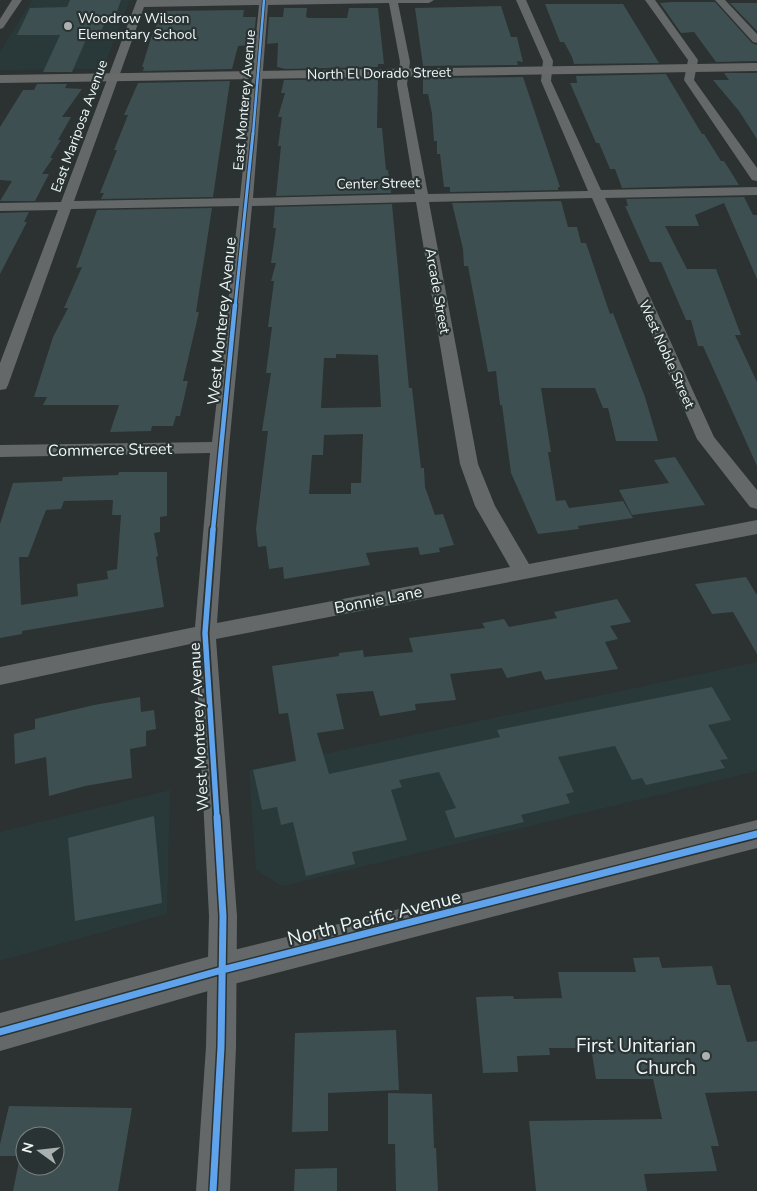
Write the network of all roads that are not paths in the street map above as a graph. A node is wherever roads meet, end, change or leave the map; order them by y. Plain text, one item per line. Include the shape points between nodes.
1 (393, 0) edge
2 (429, 0) edge
3 (521, 0) edge
4 (650, 0) edge
5 (720, 0) edge
6 (264, 1) edge
7 (141, 2) edge
8 (15, 4) edge
9 (0, 7) edge
10 (0, 26) edge
11 (757, 40) edge
12 (757, 67) edge
13 (690, 69) junction
14 (548, 70) junction
15 (404, 73) junction
16 (258, 74) junction
17 (112, 77) junction
18 (0, 79) edge
19 (757, 177) edge
20 (757, 191) edge
21 (595, 195) junction
22 (422, 199) junction
23 (246, 202) junction
24 (67, 205) junction
25 (0, 207) edge
26 (0, 385) edge
27 (220, 447) junction
28 (0, 451) edge
29 (757, 502) edge
30 (757, 527) edge
31 (523, 571) junction
32 (205, 633) junction
33 (0, 676) edge
34 (755, 838) edge
35 (222, 970) junction
36 (0, 1032) edge
37 (213, 1191) edge

1 - 2 street
1 - 6 street
1 - 15 street, Arcade Street via 405,62
3 - 14 street, West Noble Street via 548,61
4 - 13 street via 693,60
5 - 11 street
6 - 7 street
6 - 16 street, East Monterey Avenue
7 - 17 street, East Mariposa Avenue
8 - 9 street
8 - 10 street
12 - 13 main road, North El Dorado Street
13 - 14 main road, North El Dorado Street
13 - 19 street via 689,80
14 - 15 main road, North El Dorado Street
14 - 21 street, West Noble Street via 546,81
15 - 16 main road, North El Dorado Street
15 - 22 street, Arcade Street via 402,84
16 - 17 main road, North El Dorado Street
16 - 23 street, East Monterey Avenue
17 - 18 main road, North El Dorado Street
17 - 24 street, East Mariposa Avenue
20 - 21 street, Center Street
21 - 22 street, Center Street
21 - 29 street, West Noble Street via 706,439
22 - 23 street, Center Street
22 - 31 street, Arcade Street via 473,480
23 - 24 street, Center Street
23 - 27 street, West Monterey Avenue
24 - 25 street, Center Street
24 - 26 street, East Mariposa Avenue
27 - 28 street, Commerce Street
27 - 32 street, West Monterey Avenue
30 - 31 street, Bonnie Lane
31 - 32 street, Bonnie Lane
32 - 33 street, Bonnie Lane
32 - 35 street, West Monterey Avenue via 223,916
34 - 35 street, North Pacific Avenue
35 - 36 street, North Pacific Avenue
35 - 37 street, West Monterey Avenue

